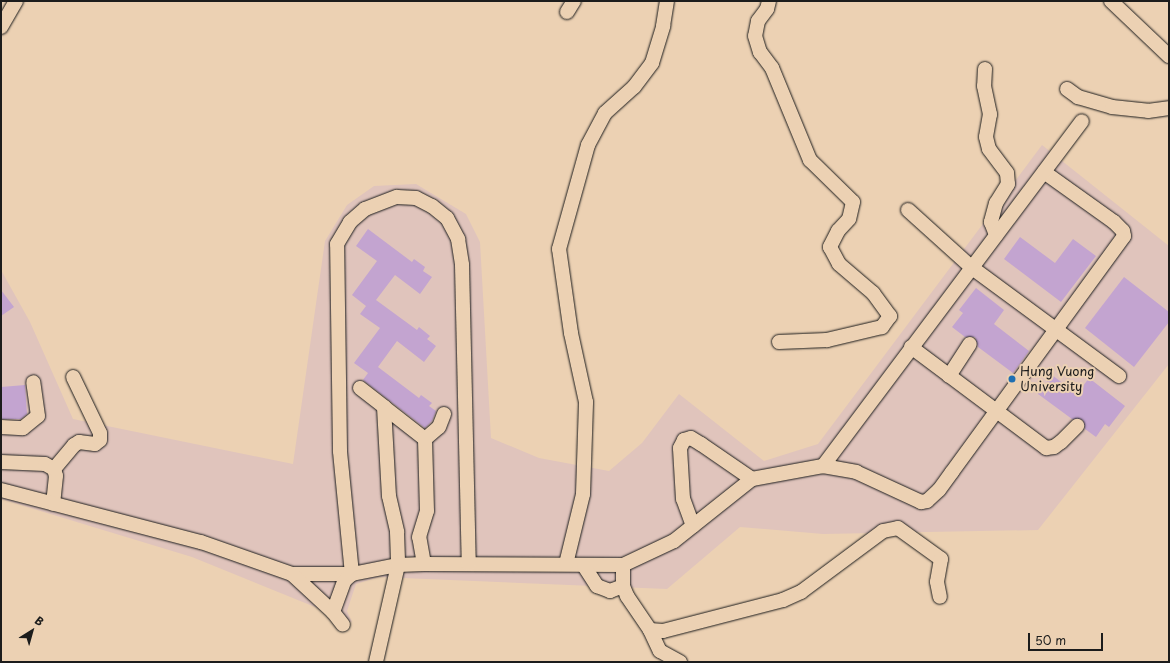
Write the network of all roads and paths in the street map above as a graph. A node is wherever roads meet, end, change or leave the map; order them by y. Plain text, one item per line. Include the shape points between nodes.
1 (16, 1) edge
2 (667, 1) edge
3 (769, 1) edge
4 (1111, 1) edge
5 (1, 27) edge
6 (1169, 56) edge
7 (985, 69) dead end
8 (1067, 90) dead end
9 (1169, 108) edge
10 (1082, 121) dead end
11 (1044, 172) junction
12 (908, 210) dead end
13 (996, 235) junction
14 (971, 267) junction
15 (1055, 331) junction
16 (779, 342) dead end
17 (970, 344) dead end
18 (911, 347) junction
19 (949, 376) junction
20 (1119, 376) dead end
21 (73, 377) dead end
22 (34, 382) dead end
23 (360, 388) dead end
24 (384, 407) junction
25 (996, 412) junction
26 (444, 414) dead end
27 (1077, 426) dead end
28 (1, 427) edge
29 (425, 439) junction
30 (1, 462) edge
31 (823, 466) junction
32 (54, 469) junction
33 (752, 479) junction
34 (1, 490) edge
35 (53, 504) junction
36 (693, 526) junction
37 (424, 564) junction
38 (469, 564) junction
39 (566, 564) junction
40 (398, 565) junction
41 (623, 565) junction
42 (584, 566) junction
43 (292, 574) junction
44 (352, 574) junction
45 (623, 586) junction
46 (940, 597) dead end
47 (333, 612) junction
48 (343, 625) dead end
49 (650, 630) junction
50 (376, 662) edge
51 (680, 662) edge

1 - 5 street
2 - 39 street via 652,63 634,87 605,113 588,145 559,249 586,402 583,494
3 - 16 street via 767,9 758,21 754,36 760,52 772,68 810,160 853,202 849,219 838,231 830,247 839,264 874,293 890,316 882,327 827,340
4 - 6 street
7 - 13 street via 984,86 990,114 986,137 989,149 1007,173 1008,184 996,203 991,222
8 - 9 street via 1078,97 1112,107 1148,111
10 - 11 street
11 - 13 street
11 - 15 street via 1114,222 1123,231 1124,236
12 - 14 street
13 - 14 street
14 - 15 street
14 - 18 street
15 - 20 street
15 - 25 street
17 - 19 street
18 - 19 street
18 - 31 street
19 - 25 street
21 - 32 street via 100,433 100,440 96,444 74,444
22 - 28 street via 38,416 23,428
23 - 24 street
24 - 29 street
24 - 40 street via 389,496 397,532
25 - 27 street via 1046,448 1054,447
25 - 31 street via 939,490 927,501 912,498 856,472
26 - 29 street via 439,427
29 - 37 street via 427,511 418,537
30 - 32 street via 45,464
31 - 33 street
32 - 35 street via 56,476
33 - 36 street
33 - 36 street via 691,438 684,440 680,448 683,499
34 - 35 street
35 - 43 street via 201,542
36 - 41 street via 674,541
37 - 38 street
37 - 40 street
38 - 39 street
38 - 44 street via 462,265 458,239 446,218 432,206 416,198 397,198 365,209 350,222 337,244 335,256 340,451
39 - 42 street
40 - 44 street
40 - 50 street
41 - 42 street
41 - 45 street
42 - 45 street via 597,586 610,591
43 - 44 street
43 - 47 street
44 - 47 street via 344,581
45 - 49 street
46 - 49 street via 937,582 941,559 898,528 890,528 800,592 783,600 663,631
47 - 48 street
49 - 51 street via 660,651

